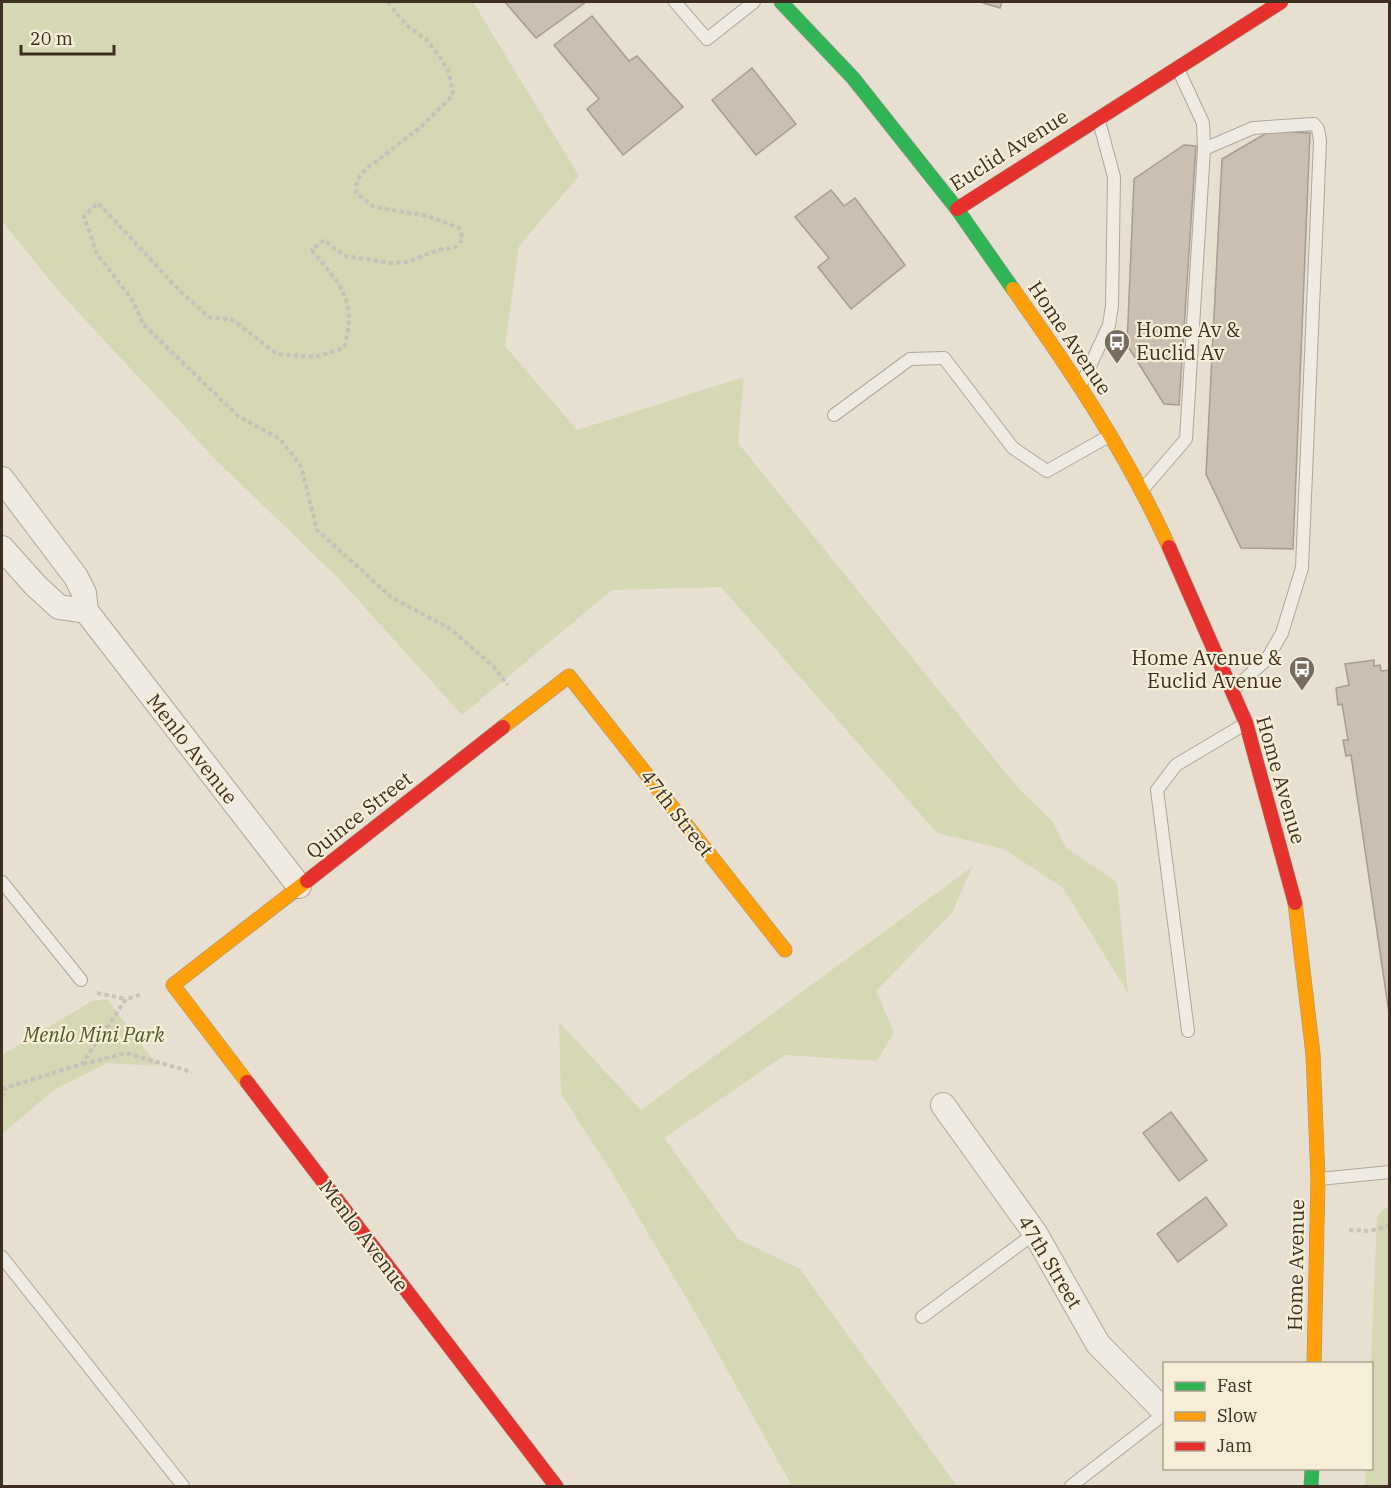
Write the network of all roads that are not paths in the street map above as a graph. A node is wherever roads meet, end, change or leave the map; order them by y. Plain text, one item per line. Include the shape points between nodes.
1 (675, 2) edge
2 (754, 2) edge
3 (781, 2) edge
4 (1281, 2) edge
5 (1178, 68) junction
6 (1097, 117) junction
7 (1204, 149) junction
8 (957, 209) junction
9 (1081, 385) junction
10 (834, 415) dead end
11 (1110, 436) junction
12 (2, 479) edge
13 (1143, 490) junction
14 (2, 548) edge
15 (86, 611) junction
16 (569, 676) joint
17 (1233, 689) junction
18 (1246, 723) junction
19 (2, 882) edge
20 (299, 886) junction
21 (785, 950) dead end
22 (81, 980) road end
23 (173, 985) joint
24 (1188, 1031) dead end
25 (943, 1105) dead end
26 (1389, 1172) edge
27 (1318, 1179) junction
28 (1035, 1233) junction
29 (2, 1257) edge
30 (922, 1317) dead end
31 (1314, 1362) edge
32 (1163, 1412) edge
33 (1163, 1414) edge
34 (1312, 1470) edge
35 (183, 1486) edge
36 (556, 1486) edge
37 (1071, 1486) edge
38 (1311, 1486) edge

1 - 2 lane via 707,39
3 - 8 main road, Euclid Avenue via 853,78
4 - 5 main road, Euclid Avenue
5 - 6 main road, Euclid Avenue
5 - 7 lane via 1203,123
6 - 8 main road, Euclid Avenue
6 - 9 lane via 1114,177 1112,306 1109,325
7 - 13 lane via 1186,439
7 - 17 lane via 1253,128 1308,123 1318,129 1320,141 1302,568 1282,633 1267,659
8 - 9 main road, Home Avenue
9 - 11 main road, Home Avenue
10 - 11 lane via 909,360 944,357 1013,448 1047,471
11 - 13 main road, Home Avenue
12 - 15 street, Menlo Avenue via 76,576 84,593
13 - 17 main road, Home Avenue
14 - 15 street via 59,607
15 - 20 street, Menlo Avenue
16 - 20 main road, Quince Street
16 - 21 main road, 47th Street
17 - 18 main road, Home Avenue
18 - 24 lane via 1176,765 1157,790
18 - 27 main road, Home Avenue via 1295,904 1313,1054
19 - 22 lane
20 - 23 main road, Quince Street
23 - 36 main road, Menlo Avenue
25 - 28 street, 47th Street
26 - 27 lane
27 - 31 main road, Home Avenue
28 - 30 lane
28 - 32 street, 47th Street via 1098,1344
29 - 35 lane
33 - 37 lane
34 - 38 main road

